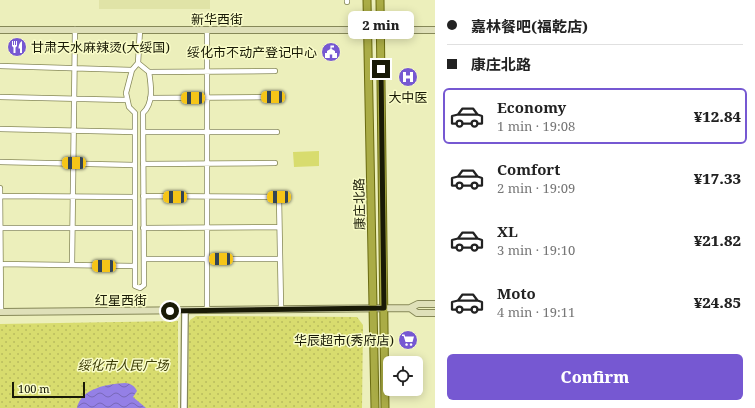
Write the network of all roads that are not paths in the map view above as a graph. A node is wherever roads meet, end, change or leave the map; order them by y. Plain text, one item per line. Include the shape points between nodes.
1 (367, 0) edge
2 (380, 0) edge
3 (75, 29) junction
4 (368, 29) junction
5 (381, 29) junction
6 (0, 30) edge
7 (140, 30) junction
8 (207, 30) junction
9 (435, 30) edge
10 (138, 63) junction
11 (0, 66) edge
12 (74, 69) junction
13 (132, 70) junction
14 (207, 71) junction
15 (274, 71) dead end
16 (148, 72) junction
17 (0, 97) edge
18 (273, 97) dead end
19 (74, 98) junction
20 (150, 98) junction
21 (207, 98) junction
22 (127, 100) junction
23 (0, 130) edge
24 (74, 131) junction
25 (135, 132) junction
26 (143, 132) junction
27 (207, 132) junction
28 (277, 132) dead end
29 (0, 162) edge
30 (74, 163) junction
31 (275, 163) dead end
32 (143, 164) junction
33 (207, 164) junction
34 (135, 165) junction
35 (0, 188) edge
36 (0, 196) edge
37 (73, 196) junction
38 (143, 196) junction
39 (135, 197) junction
40 (207, 197) junction
41 (207, 227) junction
42 (279, 227) junction
43 (0, 228) edge
44 (73, 228) junction
45 (135, 228) junction
46 (143, 228) junction
47 (206, 259) junction
48 (280, 259) junction
49 (144, 260) junction
50 (0, 264) edge
51 (72, 265) junction
52 (135, 266) junction
53 (435, 304) edge
54 (281, 308) junction
55 (373, 308) junction
56 (384, 308) junction
57 (410, 308) junction
58 (207, 310) junction
59 (185, 311) junction
60 (1, 312) edge
61 (435, 313) edge
62 (184, 408) edge
63 (375, 408) edge
64 (385, 408) edge

1 - 4 highway, 康庄北路
2 - 5 highway, 康庄北路
3 - 6 main road, 新华西街
3 - 7 main road, 新华西街
3 - 12 street
4 - 5 main road, 新华西街
4 - 8 main road, 新华西街
4 - 55 highway, 康庄北路
5 - 9 main road, 新华西街
5 - 56 highway, 康庄北路
7 - 8 main road, 新华西街
7 - 10 street
8 - 14 street
10 - 13 street
10 - 16 street
11 - 12 street
12 - 13 street
12 - 19 street
13 - 22 street via 127,82
14 - 15 street
14 - 16 street
14 - 21 street
16 - 20 street
17 - 19 street
18 - 21 street
19 - 22 street
19 - 24 street
20 - 21 street
20 - 26 street via 148,108 143,113
21 - 27 street
22 - 25 street via 135,113
23 - 24 street
24 - 25 street
24 - 30 street
25 - 34 street
26 - 27 street
26 - 32 street
27 - 28 street
27 - 33 street
29 - 30 street
30 - 34 street
30 - 37 street
31 - 33 street
32 - 33 street
32 - 38 street
33 - 40 street
34 - 39 street
35 - 36 street
36 - 37 street
36 - 43 street
37 - 39 street
37 - 44 street
38 - 40 street
38 - 46 street
39 - 45 street
40 - 41 street
40 - 42 street via 279,197
41 - 42 street
41 - 46 street
41 - 47 street
42 - 48 street
43 - 44 street
43 - 50 street
44 - 45 street
44 - 51 street
45 - 52 street
46 - 49 street
47 - 48 street
47 - 49 street
47 - 58 street
48 - 54 street
49 - 52 street via 144,285 140,288 135,286
50 - 51 street
50 - 60 street
51 - 52 street
53 - 57 main road, 红星西街 via 418,304
54 - 55 main road, 红星西街
54 - 58 main road, 红星西街
55 - 56 main road, 红星西街
55 - 63 highway, 康庄北路
56 - 57 main road, 红星西街
56 - 64 highway, 康庄北路
57 - 61 main road, 红星西街 via 417,313
58 - 59 main road, 红星西街
59 - 60 main road, 红星西街
59 - 62 street

